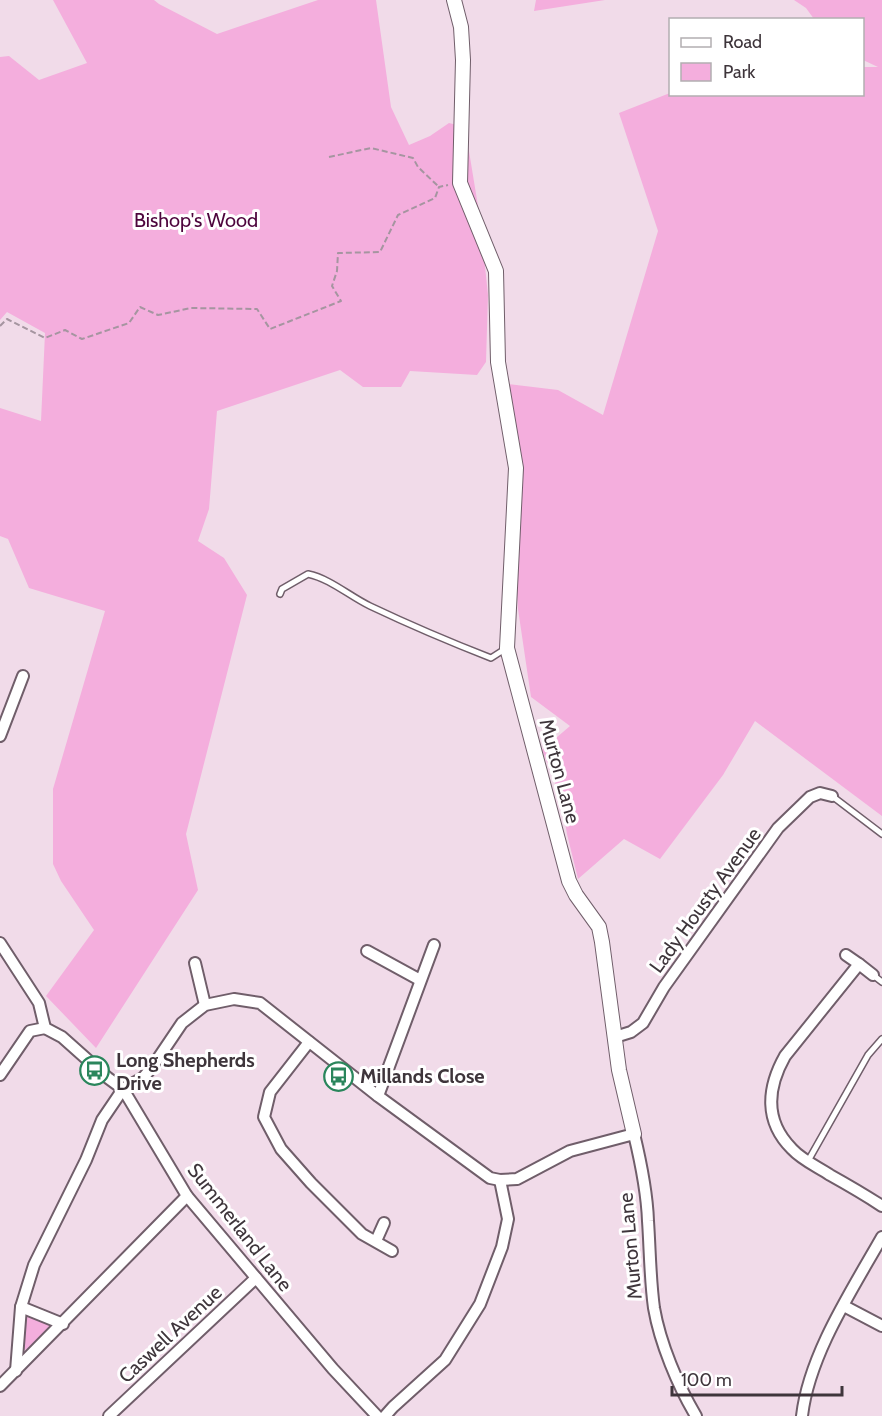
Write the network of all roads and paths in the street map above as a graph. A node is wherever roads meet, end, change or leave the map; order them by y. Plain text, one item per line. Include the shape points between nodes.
1 (454, 0) edge
2 (329, 157) dead end
3 (460, 183) junction
4 (439, 187) junction
5 (0, 326) edge
6 (280, 594) dead end
7 (507, 648) junction
8 (23, 676) dead end
9 (0, 736) edge
10 (832, 796) joint
11 (882, 834) edge
12 (0, 943) edge
13 (434, 945) dead end
14 (367, 951) dead end
15 (846, 955) dead end
16 (195, 963) dead end
17 (859, 964) junction
18 (873, 975) joint
19 (420, 980) junction
20 (882, 982) edge
21 (205, 1005) junction
22 (45, 1028) junction
23 (615, 1037) junction
24 (882, 1039) edge
25 (309, 1042) junction
26 (0, 1075) edge
27 (123, 1089) junction
28 (378, 1096) junction
29 (634, 1134) junction
30 (808, 1161) junction
31 (500, 1180) junction
32 (187, 1196) junction
33 (882, 1206) edge
34 (384, 1223) dead end
35 (882, 1237) edge
36 (376, 1241) junction
37 (392, 1251) dead end
38 (256, 1278) junction
39 (844, 1305) junction
40 (21, 1307) junction
41 (63, 1324) junction
42 (882, 1326) edge
43 (16, 1371) junction
44 (0, 1386) edge
45 (109, 1416) edge
46 (377, 1416) edge
47 (385, 1416) edge
48 (696, 1416) edge
49 (802, 1416) edge

1 - 3 street, Murton Lane via 463,60
2 - 4 path via 371,148 413,158
3 - 4 path
3 - 7 street, Murton Lane via 496,271 498,362 516,468
4 - 5 path via 435,198 398,215 380,252 338,253 332,286 341,301 270,329 257,309 192,308 158,315 140,307 129,323 82,339 64,330 45,338 7,319
6 - 7 lane via 282,588 309,574 446,641 491,658
7 - 23 street, Murton Lane via 569,881 599,927
8 - 9 street
10 - 11 lane
10 - 23 street, Lady Housty Avenue via 820,793 810,797 778,828 664,987 643,1023 632,1032
12 - 22 street via 39,1003
13 - 19 street
14 - 19 street
15 - 17 street
16 - 21 street
17 - 18 street
17 - 30 street via 785,1056 774,1081 774,1123 792,1150
18 - 20 lane
19 - 28 street
21 - 25 street via 234,999 260,1003
21 - 27 street via 182,1023 143,1078
22 - 26 street via 30,1031
22 - 27 street, Summerland Lane via 62,1037
23 - 29 street, Murton Lane
24 - 30 lane via 868,1055
25 - 28 street
25 - 36 street via 270,1092 264,1118 288,1158 362,1234
27 - 32 street, Summerland Lane
27 - 40 street via 102,1120 34,1265
28 - 31 street via 490,1178
29 - 31 street via 570,1151 517,1179
29 - 48 street, Murton Lane via 642,1166 655,1311 672,1367
30 - 33 street
31 - 47 street via 507,1219 502,1247 480,1304 445,1360
32 - 38 street, Summerland Lane
32 - 41 street
34 - 36 street
35 - 39 street
36 - 37 street
38 - 45 street, Caswell Avenue
38 - 46 street, Summerland Lane
39 - 42 street
39 - 49 street via 821,1349
40 - 41 street
40 - 43 street
41 - 43 street
43 - 44 street

